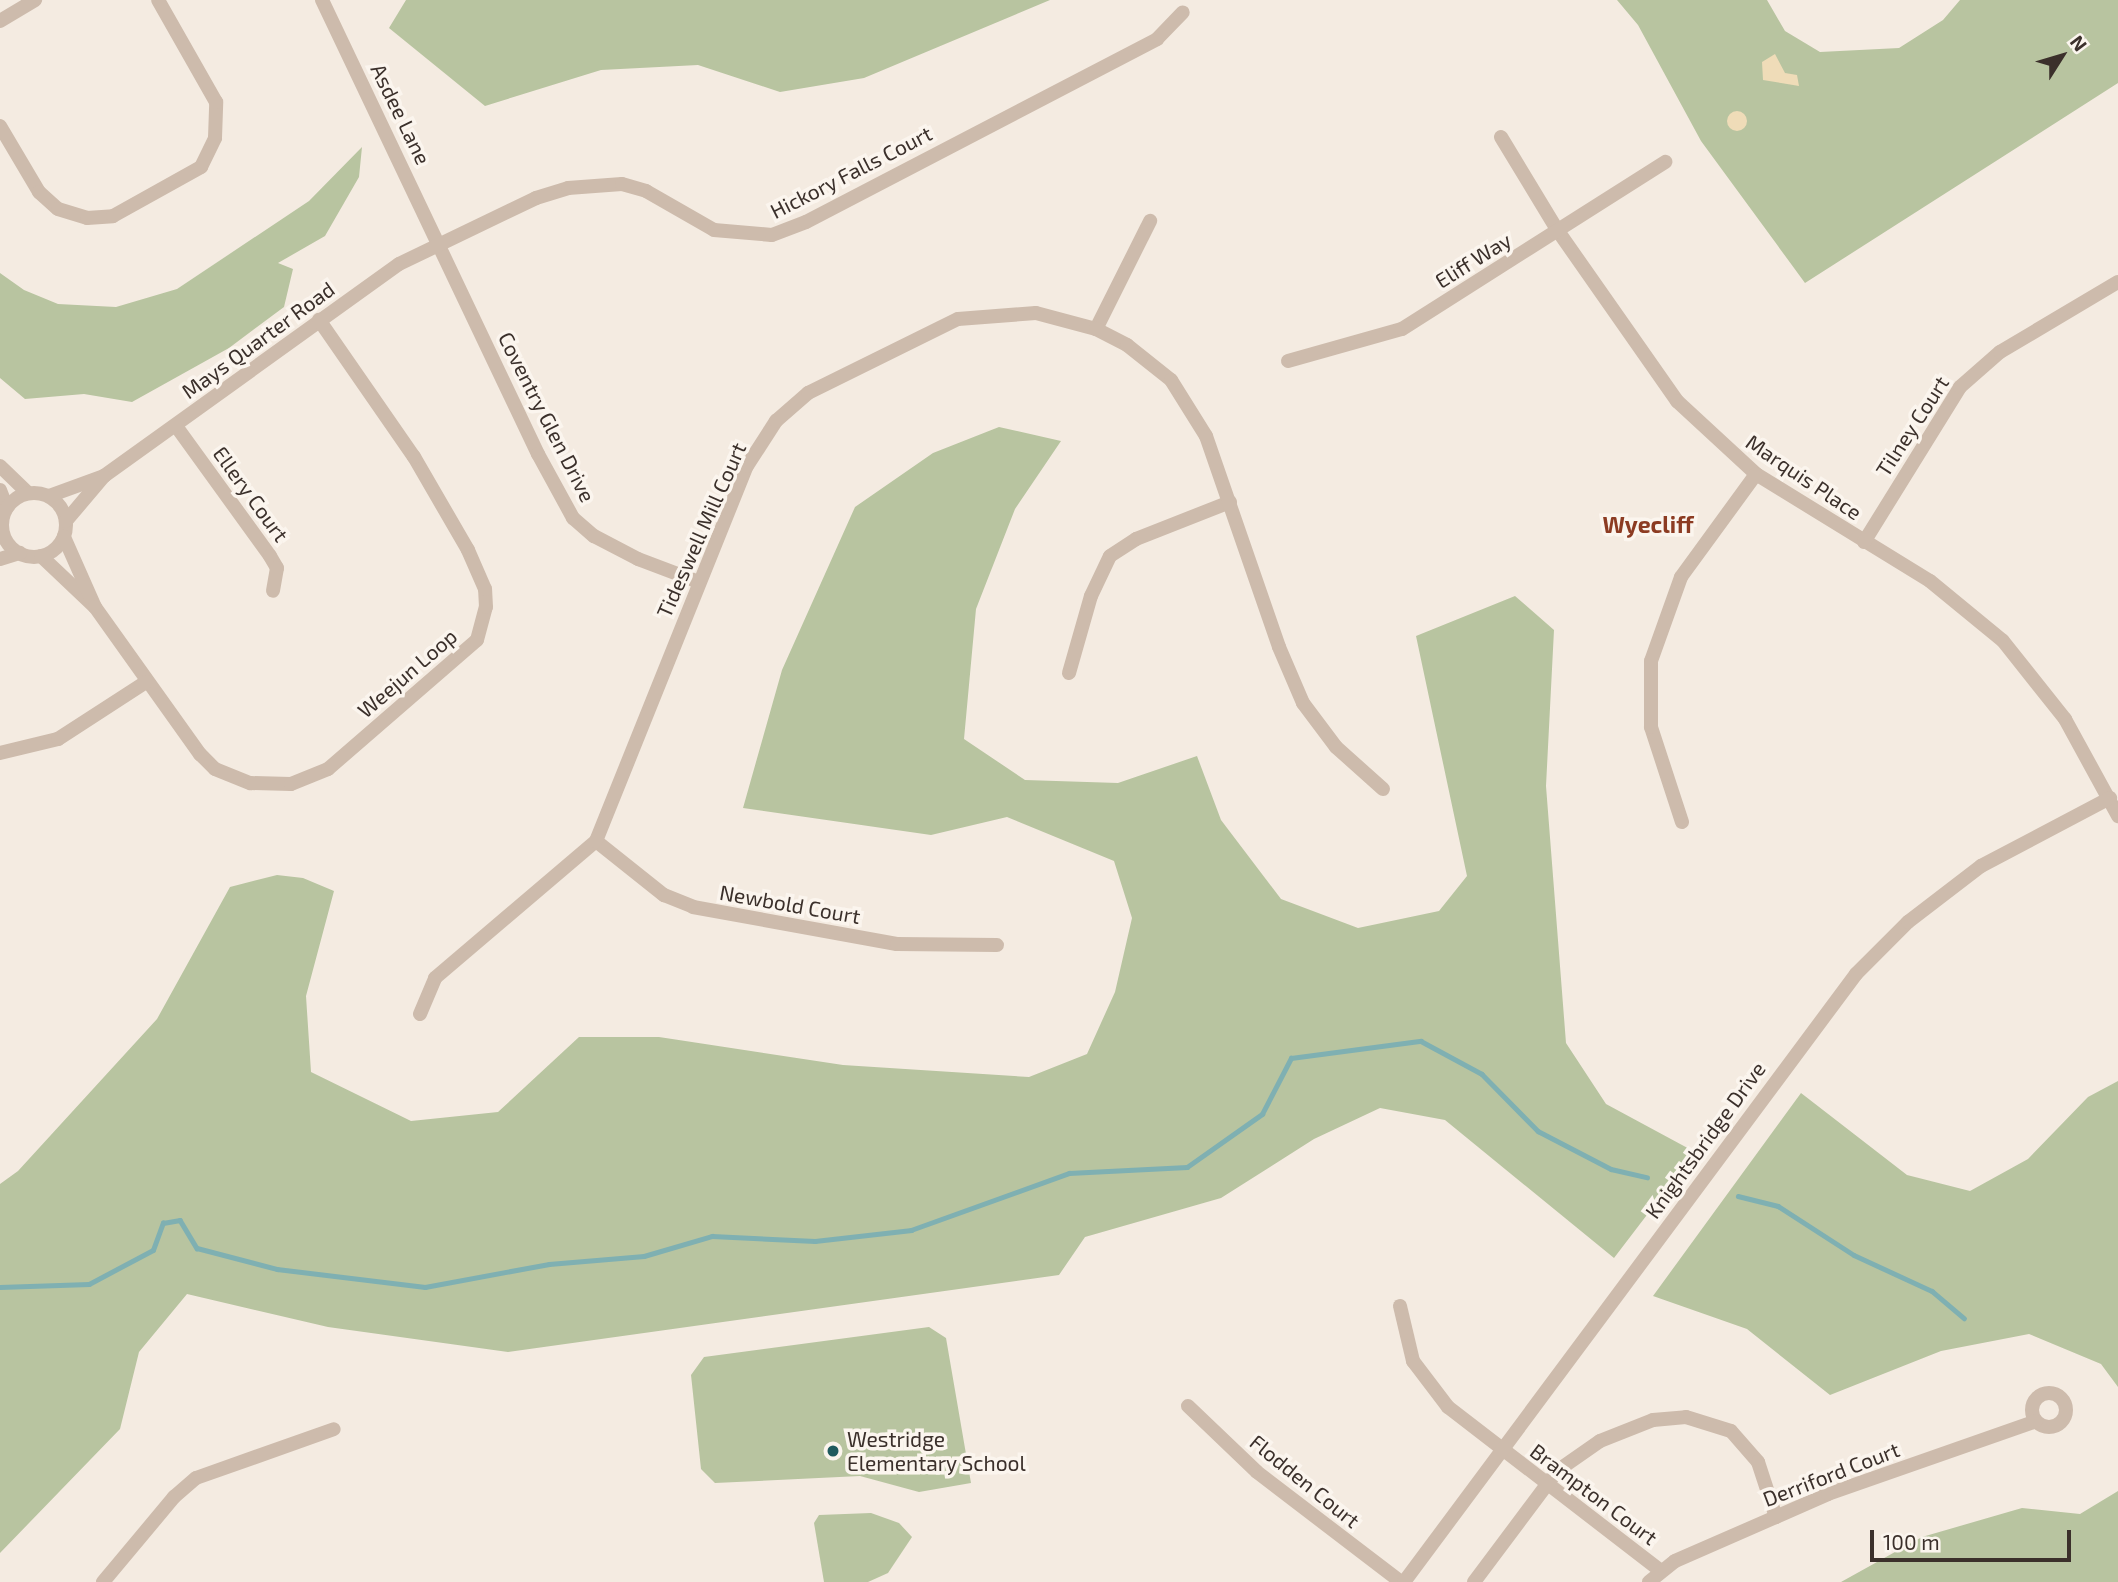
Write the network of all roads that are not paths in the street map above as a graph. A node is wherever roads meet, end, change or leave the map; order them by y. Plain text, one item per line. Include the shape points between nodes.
1 (35, 0) edge
2 (158, 0) edge
3 (323, 0) edge
4 (1184, 12) dead end
5 (0, 21) edge
6 (0, 126) edge
7 (1501, 136) dead end
8 (1665, 162) dead end
9 (1150, 221) dead end
10 (1558, 230) junction
11 (441, 246) junction
12 (2118, 282) edge
13 (318, 320) junction
14 (1096, 329) junction
15 (1289, 361) dead end
16 (176, 426) junction
17 (0, 466) edge
18 (1756, 474) junction
19 (104, 476) junction
20 (0, 489) edge
21 (29, 493) junction
22 (49, 496) junction
23 (1230, 502) junction
24 (7, 508) junction
25 (66, 521) junction
26 (2, 536) edge
27 (64, 537) junction
28 (1864, 542) junction
29 (20, 553) junction
30 (41, 556) junction
31 (0, 559) edge
32 (699, 582) junction
33 (273, 591) dead end
34 (95, 607) junction
35 (1069, 673) dead end
36 (146, 681) junction
37 (0, 753) edge
38 (1383, 789) dead end
39 (2110, 798) junction
40 (2118, 816) edge
41 (1682, 822) dead end
42 (596, 841) junction
43 (997, 945) dead end
44 (421, 1014) dead end
45 (1401, 1306) dead end
46 (1188, 1406) dead end
47 (2036, 1421) dead end
48 (334, 1429) dead end
49 (1502, 1451) junction
50 (1547, 1484) junction
51 (1776, 1517) junction
52 (1661, 1571) junction
53 (103, 1582) edge
54 (1403, 1582) edge
55 (1474, 1582) edge
56 (1649, 1582) edge

1 - 5 street
2 - 6 street via 216,102 215,138 201,167 113,216 87,218 58,209 38,192
3 - 11 street, Asdee Lane
4 - 11 street, Hickory Falls Court via 1157,39 806,222 772,235 714,230 646,191 622,184 595,184 536,198
7 - 10 street, Marquis Place
8 - 10 street, Eliff Way
9 - 14 street
10 - 15 street, Eliff Way via 1402,329
10 - 18 street, Marquis Place via 1677,401
11 - 13 street, Mays Quarter Road via 399,264
11 - 32 street, Coventry Glen Drive via 538,454 573,518 594,536 638,559
12 - 28 street, Tilney Court via 2000,352 1960,387
13 - 16 street, Mays Quarter Road
13 - 36 street, Weejun Loop via 414,457 468,550 485,589 486,607 477,640 328,769 291,784 250,783 215,769
14 - 23 street, Tideswell Mill Court via 1127,345 1171,380 1206,436
14 - 32 street, Tideswell Mill Court via 1036,313 958,319 807,393 776,421 747,466
16 - 19 street, Mays Quarter Road
16 - 33 street, Ellery Court via 270,556 277,568
17 - 21 street
18 - 28 street, Marquis Place
18 - 41 street via 1681,577 1651,660 1651,727
19 - 22 street, Mays Quarter Road
19 - 25 street, Mays Quarter Road
20 - 24 street
21 - 22 street, Mays Quarter Road
21 - 24 street
22 - 25 street
23 - 35 street via 1136,539 1110,556 1091,596
23 - 38 street, Tideswell Mill Court via 1303,703 1336,747
24 - 26 street
25 - 27 street
26 - 29 street
27 - 30 street via 55,550
27 - 34 street, Weejun Loop
28 - 39 street, Marquis Place via 1930,582 2003,641 2044,688
29 - 30 street
29 - 31 street
30 - 34 street, Weejun Loop
32 - 42 street, Tideswell Mill Court
34 - 36 street, Weejun Loop
36 - 37 street via 58,739
39 - 40 street, Marquis Place
39 - 49 street, Knightsbridge Drive via 1981,866 1876,951 1826,1010
42 - 43 street, Newbold Court via 664,895 706,910 897,944
42 - 44 street, Tideswell Mill Court via 435,978
45 - 49 street, Brampton Court via 1408,1345 1429,1385 1468,1427
46 - 54 street, Flodden Court via 1287,1497
47 - 51 street, Derriford Court
48 - 53 street via 196,1478 174,1497
49 - 50 street, Brampton Court
49 - 54 street, Knightsbridge Drive
50 - 51 street via 1577,1455 1624,1430 1662,1418 1695,1418 1721,1425 1745,1444 1766,1479
50 - 52 street, Brampton Court
50 - 55 street
51 - 52 street, Derriford Court
52 - 56 street, Derriford Court

